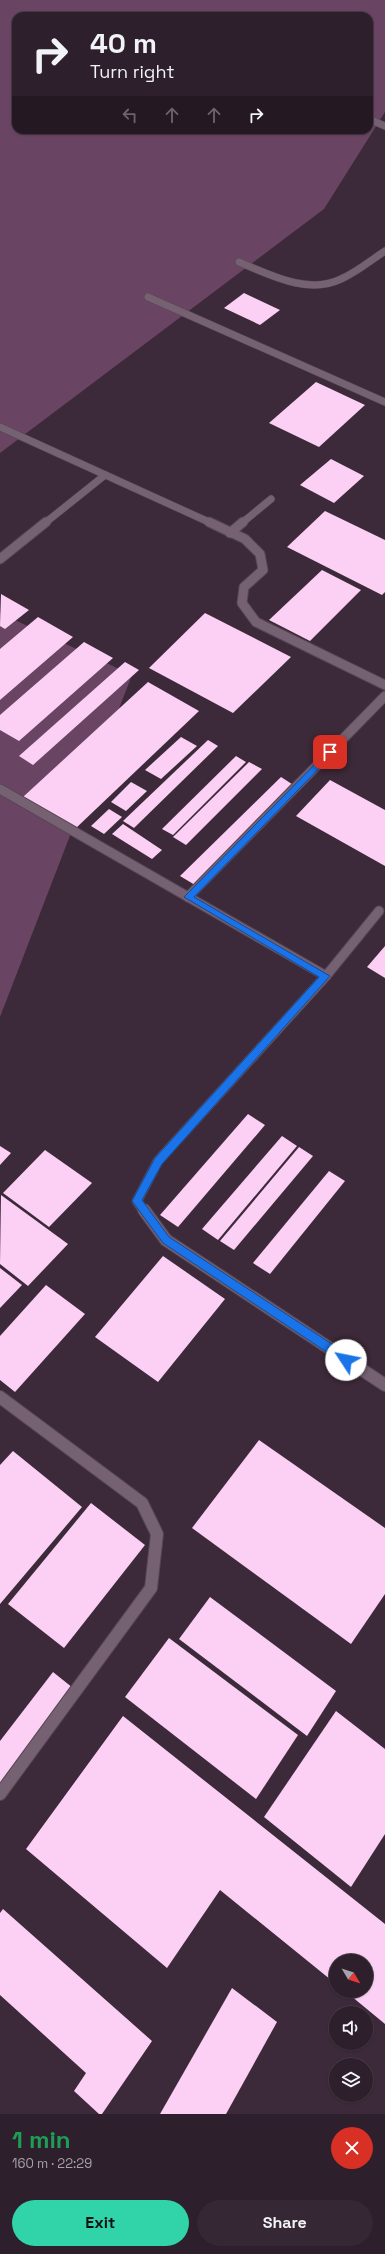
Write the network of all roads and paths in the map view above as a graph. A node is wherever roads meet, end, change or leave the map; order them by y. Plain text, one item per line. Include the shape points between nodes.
1 (373, 121) edge
2 (385, 126) edge
3 (385, 251) edge
4 (238, 262) dead end
5 (148, 297) dead end
6 (385, 402) edge
7 (0, 427) edge
8 (105, 475) junction
9 (271, 499) dead end
10 (230, 533) junction
11 (0, 559) edge
12 (385, 685) edge
13 (385, 696) edge
14 (0, 789) edge
15 (188, 897) junction
16 (379, 911) dead end
17 (326, 976) junction
18 (385, 1385) edge
19 (0, 1397) edge
20 (0, 1794) edge

1 - 2 street
3 - 4 street via 326,285 312,285 278,278
5 - 6 street
7 - 8 street
8 - 10 street
8 - 11 street
9 - 10 street
10 - 12 street via 245,539 260,554 263,570 244,587 242,603 256,622
13 - 15 street
14 - 15 street
15 - 17 street
16 - 17 street
17 - 18 street via 158,1161 137,1201 166,1240
19 - 20 street via 142,1503 157,1534 151,1588

